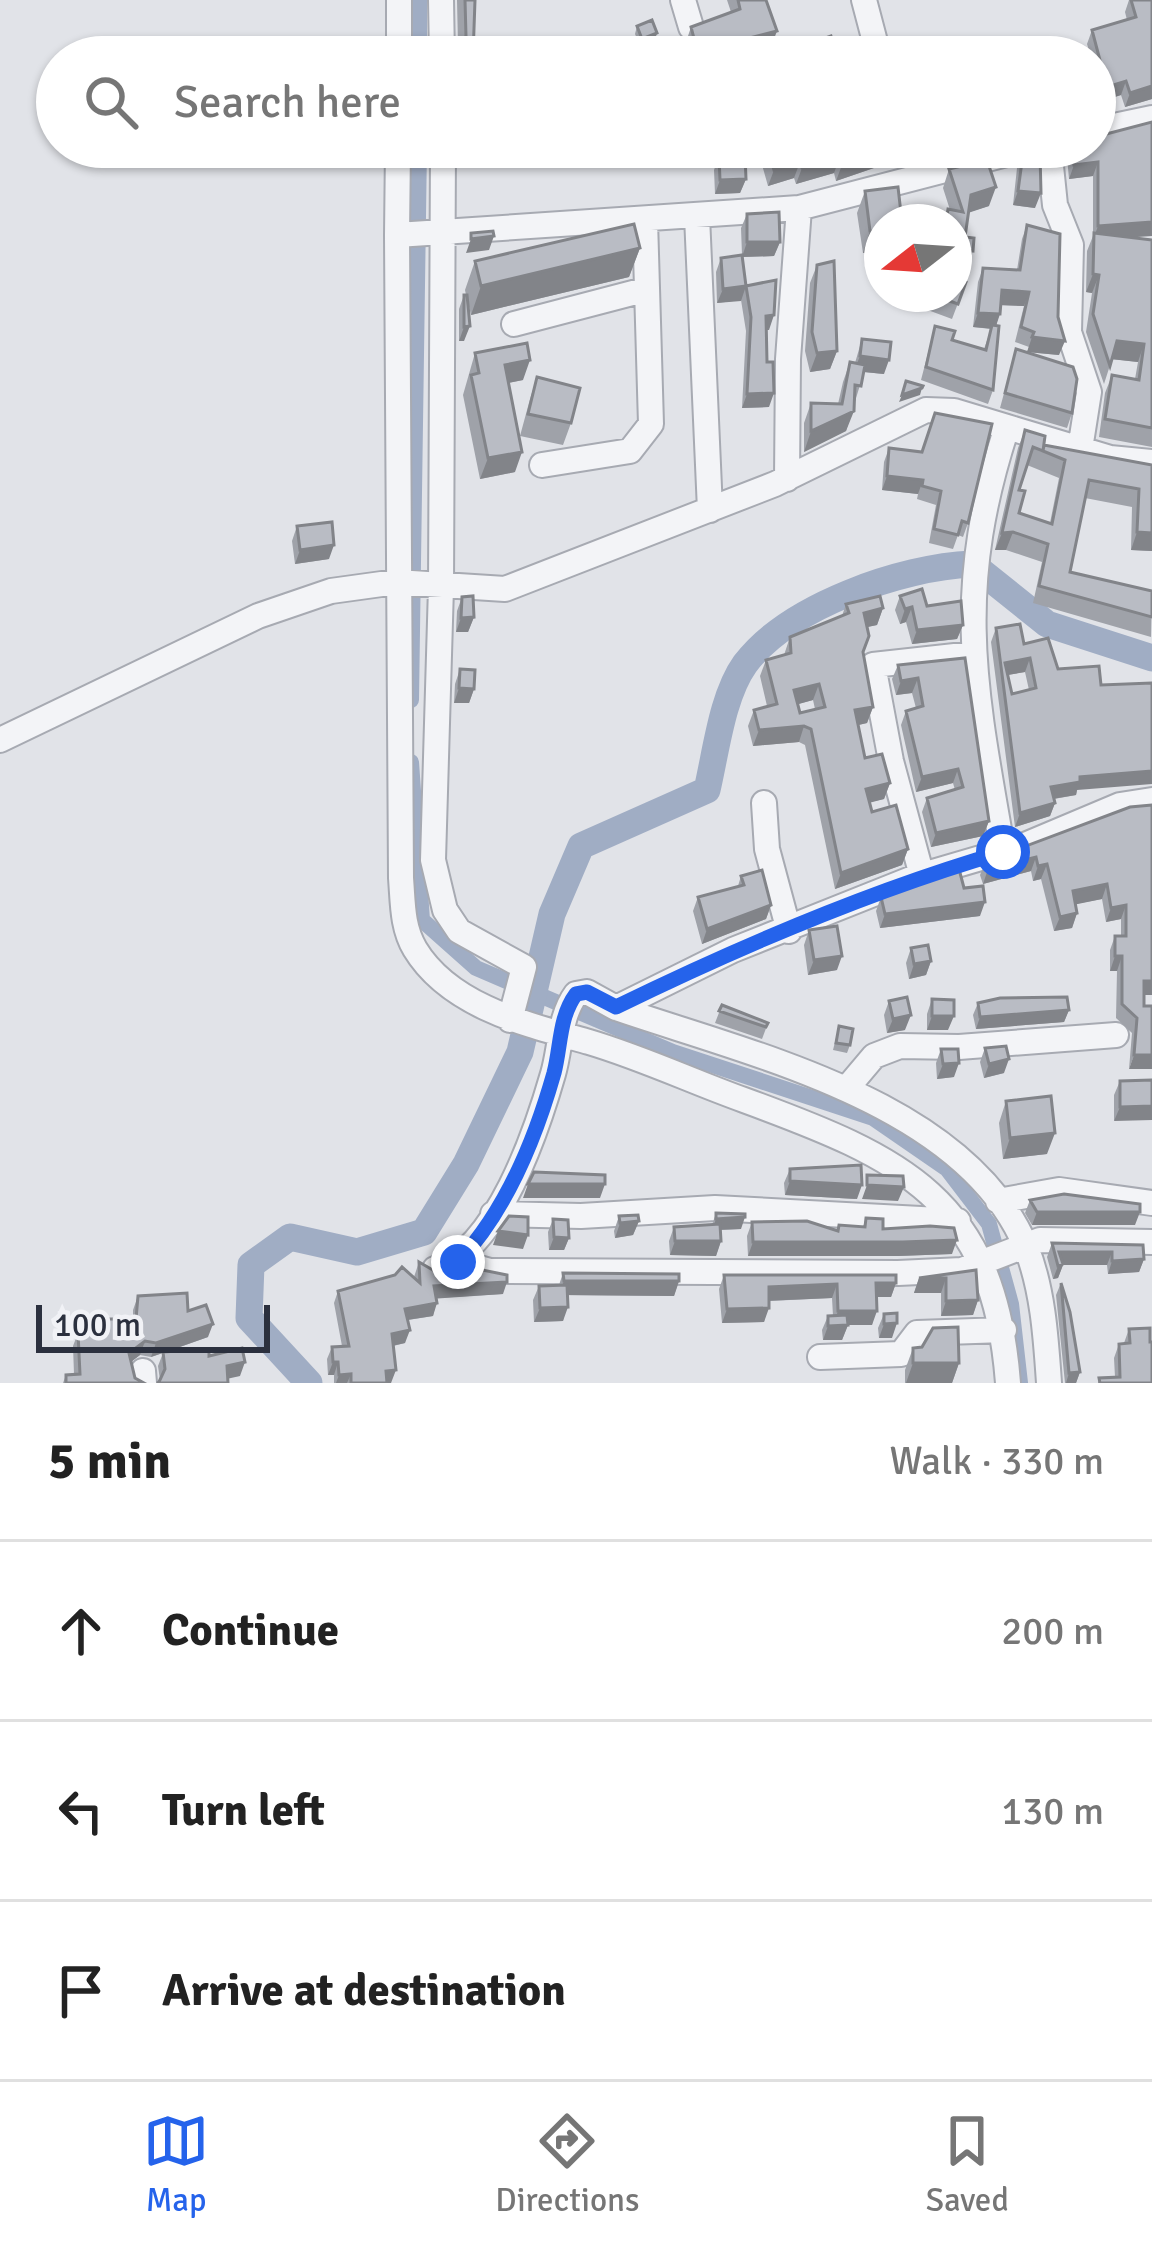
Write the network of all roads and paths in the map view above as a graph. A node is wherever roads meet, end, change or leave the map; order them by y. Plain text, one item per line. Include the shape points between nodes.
1 (399, 0) edge
2 (441, 0) edge
3 (683, 0) edge
4 (864, 0) edge
5 (691, 27) edge
6 (399, 36) edge
7 (442, 36) edge
8 (873, 36) edge
9 (1152, 118) edge
10 (1116, 126) edge
11 (398, 168) edge
12 (442, 168) edge
13 (953, 168) edge
14 (1051, 168) edge
15 (799, 208) junction
16 (697, 216) junction
17 (645, 220) junction
18 (441, 234) junction
19 (399, 235) junction
20 (644, 290) junction
21 (514, 324) dead end
22 (1007, 427) junction
23 (1080, 449) junction
24 (1152, 463) edge
25 (542, 465) dead end
26 (787, 479) junction
27 (710, 510) junction
28 (400, 583) junction
29 (436, 586) junction
30 (973, 654) junction
31 (0, 740) edge
32 (1152, 800) edge
33 (764, 803) dead end
34 (1003, 852) junction
35 (922, 876) junction
36 (789, 931) junction
37 (616, 1007) junction
38 (514, 1014) junction
39 (556, 1031) junction
40 (1116, 1035) dead end
41 (848, 1088) junction
42 (998, 1201) junction
43 (1152, 1203) edge
44 (493, 1214) junction
45 (958, 1221) junction
46 (1152, 1243) edge
47 (1023, 1248) junction
48 (986, 1262) junction
49 (1004, 1330) junction
50 (820, 1357) dead end
51 (1008, 1383) edge
52 (1049, 1383) edge

1 - 6 street
2 - 7 street
3 - 5 street
4 - 8 street
9 - 10 street
11 - 19 street
12 - 18 street
13 - 15 street
14 - 23 street via 1071,244 1069,332 1089,392
15 - 16 street
15 - 26 street
16 - 17 street
16 - 27 street
17 - 18 street
17 - 20 street
18 - 19 street
18 - 29 street
19 - 28 street
20 - 21 street
20 - 25 street via 651,424 643,441 630,451
22 - 23 street
22 - 26 street via 926,410
22 - 30 street via 974,553
23 - 24 street
26 - 27 street
27 - 29 street via 505,589
28 - 29 street
28 - 31 street via 332,591 258,616
28 - 38 street via 404,927 417,953 451,986
29 - 38 street via 433,860 459,931 524,967
30 - 34 street
30 - 35 street via 873,665
32 - 34 street
33 - 36 street via 766,849
34 - 35 street
35 - 36 street
36 - 37 street
37 - 39 street via 587,992 572,998
37 - 41 street
38 - 39 street
39 - 44 street via 532,1140
39 - 45 street via 654,1061 857,1143 924,1187
40 - 41 street via 900,1046 874,1056
41 - 42 street via 936,1143
42 - 43 street via 1059,1190
42 - 47 street
44 - 45 street via 715,1208
44 - 48 street via 447,1266 898,1274
45 - 48 street
46 - 47 street via 1040,1240
47 - 48 street
47 - 52 street via 1038,1293
48 - 49 street
49 - 50 street via 917,1333 901,1354
49 - 51 street

